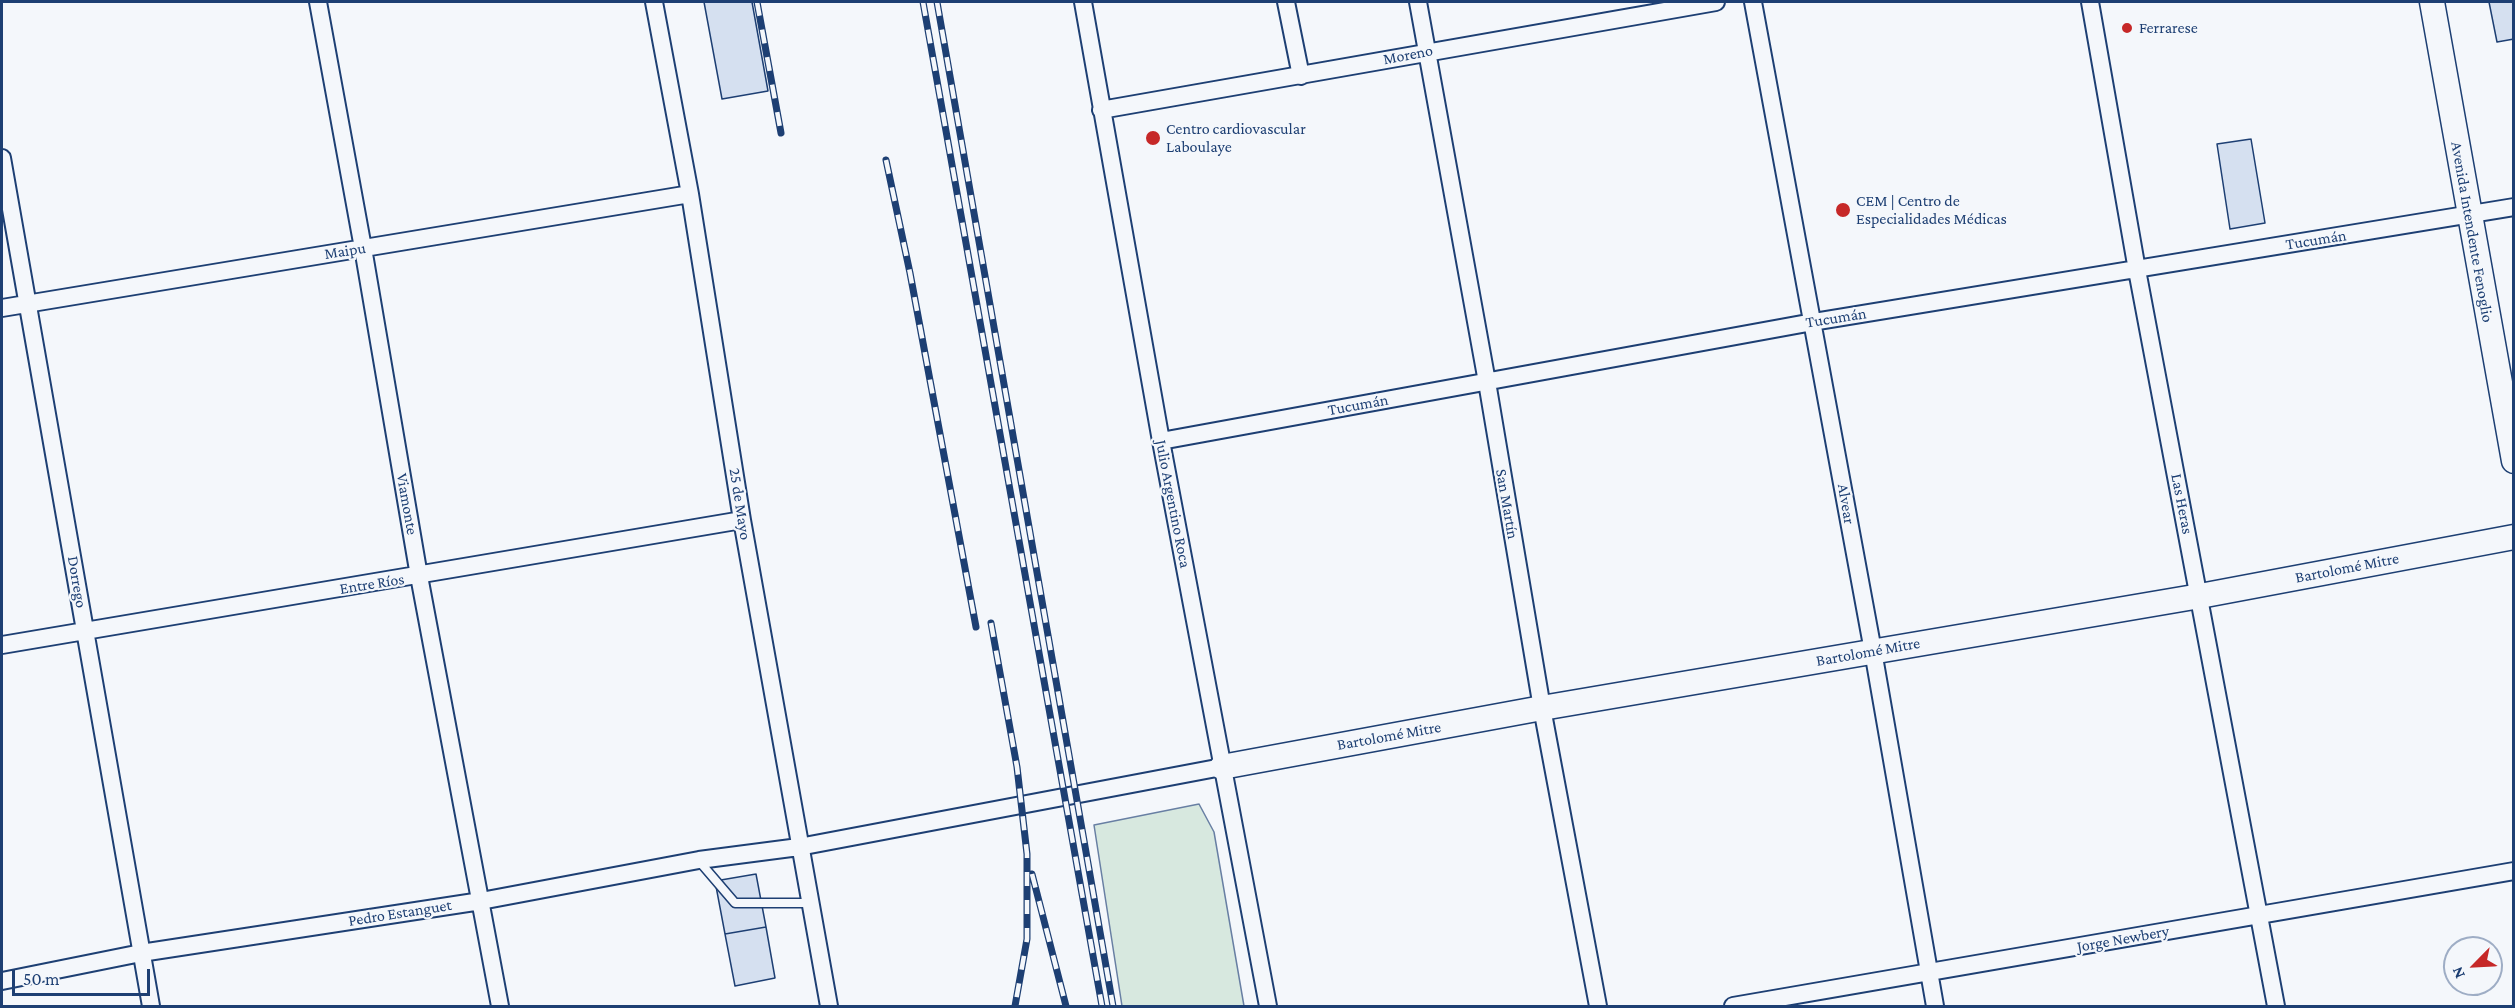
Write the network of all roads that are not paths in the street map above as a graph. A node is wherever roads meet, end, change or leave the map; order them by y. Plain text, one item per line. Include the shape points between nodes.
1 (318, 2) edge
2 (654, 2) edge
3 (1083, 2) edge
4 (1286, 2) edge
5 (1418, 2) edge
6 (1716, 2) edge
7 (1753, 2) edge
8 (2090, 2) edge
9 (2432, 2) edge
10 (1427, 52) junction
11 (1301, 76) junction
12 (1101, 110) junction
13 (2, 158) edge
14 (690, 194) junction
15 (2514, 207) edge
16 (2469, 215) junction
17 (363, 248) junction
18 (2137, 270) junction
19 (28, 303) junction
20 (2, 308) edge
21 (1812, 322) junction
22 (1486, 382) junction
23 (1161, 441) junction
24 (2514, 461) edge
25 (742, 520) junction
26 (2514, 537) edge
27 (419, 576) junction
28 (2200, 596) junction
29 (86, 630) junction
30 (2, 645) edge
31 (1873, 651) junction
32 (1542, 708) junction
33 (1222, 766) junction
34 (799, 847) junction
35 (699, 860) junction
36 (2514, 872) edge
37 (481, 901) junction
38 (811, 903) junction
39 (2260, 915) junction
40 (141, 953) junction
41 (1929, 972) junction
42 (2, 981) edge
43 (151, 1006) edge
44 (500, 1006) edge
45 (829, 1006) edge
46 (1268, 1006) edge
47 (1598, 1006) edge
48 (1733, 1006) edge
49 (1935, 1006) edge
50 (2276, 1006) edge

1 - 17 street, Viamonte
2 - 14 street, 25 de Mayo
3 - 12 street, Julio Argentino Roca
4 - 11 street
5 - 10 street, San Martín
6 - 10 street, Moreno
7 - 21 street, Alvear
8 - 18 street, Las Heras
9 - 16 main road, Avenida Intendente Fenoglio
10 - 11 street, Moreno
10 - 22 street, San Martín
11 - 12 street, Moreno
12 - 23 street, Julio Argentino Roca
13 - 19 street, Dorrego
14 - 17 street, Maipu
14 - 25 street, 25 de Mayo
15 - 16 street, Tucumán
16 - 18 street, Tucumán
16 - 24 main road, Avenida Intendente Fenoglio
17 - 19 street, Maipu
17 - 27 street, Viamonte
18 - 21 street, Tucumán
18 - 28 street, Las Heras
19 - 20 street, Maipu
19 - 29 street, Dorrego
21 - 22 street, Tucumán
21 - 31 street, Alvear
22 - 23 street, Tucumán
22 - 32 street, San Martín
23 - 33 street, Julio Argentino Roca
25 - 27 street, Entre Ríos
25 - 34 street, 25 de Mayo
26 - 28 main road, Bartolomé Mitre
27 - 29 street, Entre Ríos
27 - 37 street, Viamonte
28 - 31 main road, Bartolomé Mitre
28 - 39 street, Las Heras
29 - 30 street, Entre Ríos
29 - 40 street, Dorrego
31 - 32 main road, Bartolomé Mitre
31 - 41 street, Alvear
32 - 33 main road, Bartolomé Mitre
32 - 47 street, San Martín
33 - 34 street, Pedro Estanguet
33 - 46 street, Julio Argentino Roca
34 - 35 street, Pedro Estanguet
34 - 38 street, 25 de Mayo
35 - 37 street, Pedro Estanguet
35 - 38 lane via 735,903
36 - 39 street, Jorge Newbery
37 - 40 street, Pedro Estanguet
37 - 44 street, Viamonte
38 - 45 street, 25 de Mayo
39 - 41 street, Jorge Newbery
39 - 50 street, Las Heras
40 - 42 street, Pedro Estanguet
40 - 43 street, Dorrego
41 - 48 street, Jorge Newbery
41 - 49 street, Alvear

